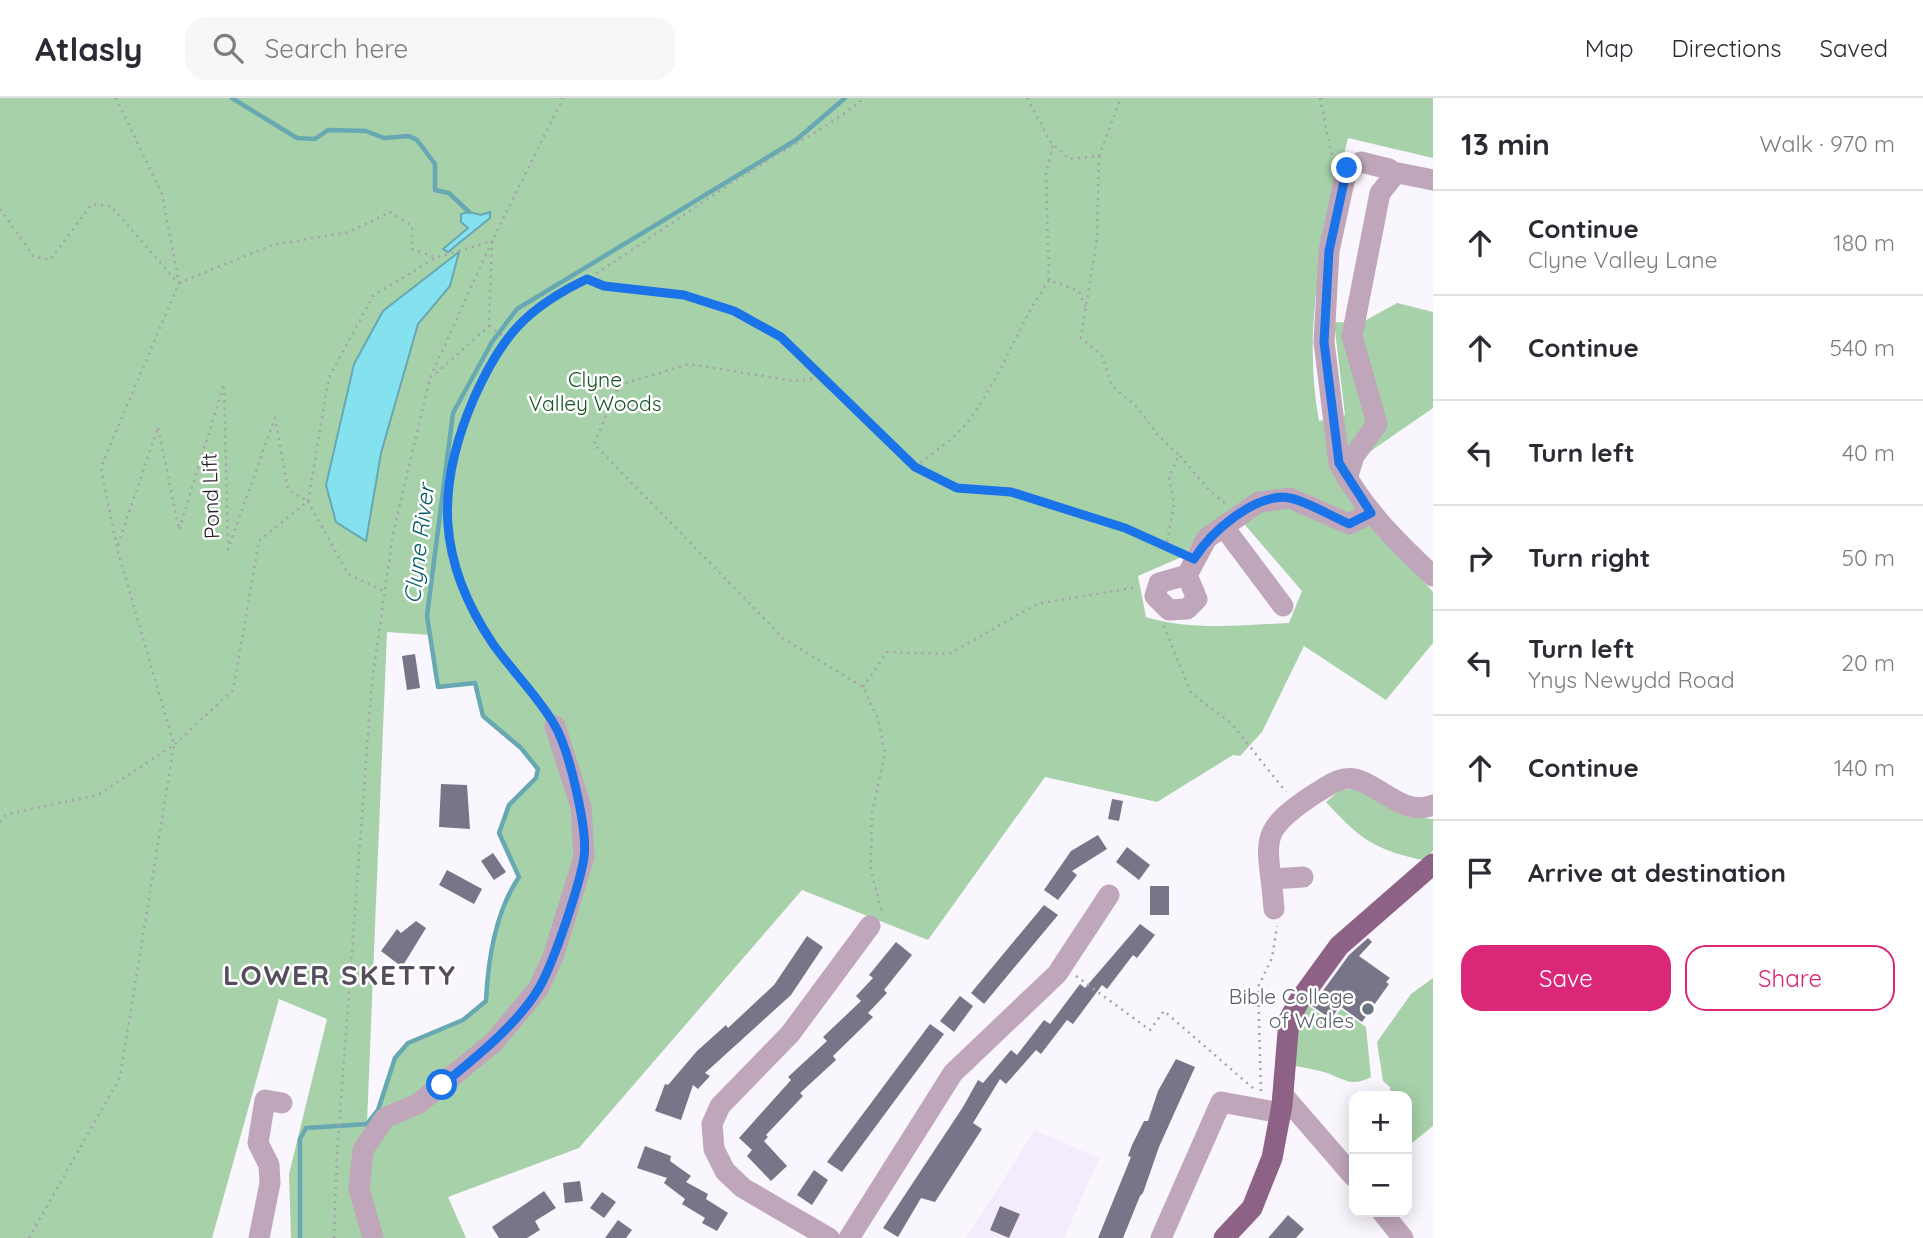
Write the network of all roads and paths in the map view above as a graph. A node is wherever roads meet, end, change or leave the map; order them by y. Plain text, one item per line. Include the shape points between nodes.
1 (116, 98) edge
2 (563, 98) edge
3 (864, 98) edge
4 (1027, 98) edge
5 (1121, 98) edge
6 (1320, 98) edge
7 (1053, 144) junction
8 (1099, 156) junction
9 (1332, 157) dead end
10 (1393, 172) junction
11 (1433, 180) edge
12 (0, 209) edge
13 (492, 241) junction
14 (435, 258) junction
15 (587, 279) junction
16 (1049, 280) junction
17 (178, 283) junction
18 (1086, 307) junction
19 (489, 326) junction
20 (506, 338) junction
21 (826, 377) junction
22 (430, 378) junction
23 (1179, 455) junction
24 (915, 467) junction
25 (1348, 479) junction
26 (308, 501) junction
27 (1371, 513) junction
28 (1231, 521) junction
29 (1166, 547) junction
30 (117, 548) junction
31 (1191, 567) junction
32 (1433, 576) edge
33 (1159, 583) junction
34 (384, 591) junction
35 (1283, 606) dead end
36 (1169, 610) junction
37 (863, 687) junction
38 (555, 726) joint
39 (174, 745) junction
40 (1433, 805) edge
41 (1296, 806) junction
42 (0, 822) edge
43 (1433, 864) edge
44 (1303, 877) dead end
45 (1272, 879) junction
46 (1110, 895) dead end
47 (1274, 909) joint
48 (870, 926) joint
49 (1062, 965) junction
50 (282, 1103) dead end
51 (1282, 1104) junction
52 (1349, 1172) edge
53 (1386, 1217) edge
54 (29, 1238) edge
55 (259, 1238) edge
56 (334, 1238) edge
57 (373, 1238) edge
58 (829, 1238) edge
59 (849, 1238) edge
60 (1161, 1238) edge
61 (1224, 1238) edge
62 (1403, 1238) edge

1 - 17 path via 162,194
2 - 13 path
3 - 15 path
4 - 7 path
5 - 8 path
6 - 9 path
7 - 8 path via 1069,159
7 - 16 path via 1046,174
8 - 18 path via 1097,239
10 - 11 street
10 - 25 street via 1380,193 1352,336 1377,424 1354,456
10 - 25 street via 1361,162 1347,168 1329,251 1324,342 1339,463
12 - 17 path via 33,256 50,260 92,204 111,206
13 - 14 path
13 - 19 path
13 - 22 path
14 - 17 path via 412,249 412,226 390,212 349,232 272,245
14 - 26 path via 373,296 329,377
15 - 20 path via 527,314
15 - 21 path via 604,286 684,295 734,311 781,337
16 - 18 path via 1079,292
16 - 24 path via 964,426
17 - 30 path via 101,467
18 - 23 path via 1081,338 1102,356 1112,386
19 - 20 path
19 - 22 path
20 - 38 path via 458,433 448,489 447,540 464,595
21 - 24 path
21 - 37 path via 794,381 689,365 619,384 594,444 785,639
22 - 34 path
23 - 28 path
23 - 29 path via 1170,477 1174,504
24 - 29 path via 957,488 1011,492 1125,528
25 - 27 street
26 - 30 path, Pond Lift via 288,490 275,418 228,549 224,384 179,530 158,428
26 - 34 path via 348,574
26 - 39 path via 259,541 233,690
27 - 28 street via 1349,524 1290,498 1259,502
27 - 32 street
28 - 31 street via 1207,538
28 - 35 street
29 - 31 path
30 - 39 path
31 - 33 street
31 - 36 street via 1197,599 1187,609
33 - 36 street via 1155,596
33 - 37 path via 1037,604 949,654 887,652
34 - 56 path via 373,681
36 - 41 path via 1164,627 1191,693 1231,723
37 - 48 path via 878,719 885,754 872,813 871,870 883,917
38 - 57 street via 581,807 584,857 553,957 538,989 493,1043 419,1103 385,1118 363,1150 359,1189
39 - 42 path via 99,795 7,814
39 - 54 path via 120,1077
40 - 41 street via 1412,808 1357,779 1345,778
41 - 45 street via 1273,826 1268,838
43 - 51 main road via 1339,946 1299,1001 1289,1020
44 - 45 street
45 - 47 street
46 - 49 street
47 - 49 path via 1278,932 1258,987 1262,1097 1164,1011 1150,1030
48 - 58 street via 850,941 790,1034 720,1106 712,1124 714,1149 725,1171 743,1188
49 - 59 street via 953,1073
50 - 55 street via 265,1100 260,1123 258,1143 270,1183
51 - 52 street
51 - 60 street via 1221,1102
51 - 61 main road via 1272,1158 1252,1208
53 - 62 street

